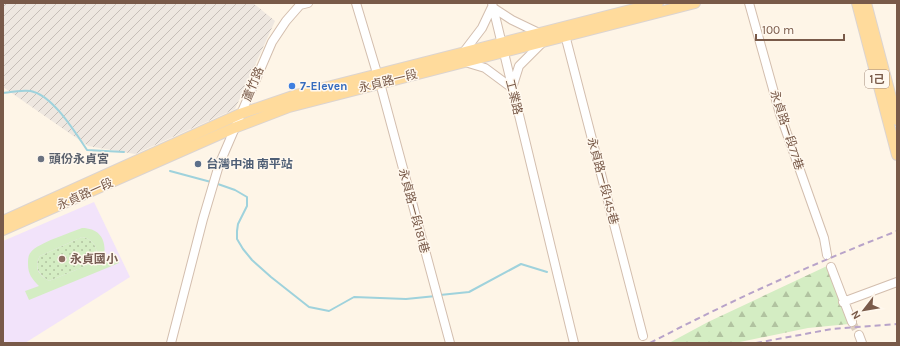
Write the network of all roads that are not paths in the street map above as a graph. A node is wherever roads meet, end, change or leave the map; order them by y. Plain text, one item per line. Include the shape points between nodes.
1 (356, 3) edge
2 (658, 3) edge
3 (695, 3) edge
4 (749, 3) edge
5 (857, 3) edge
6 (868, 3) edge
7 (302, 4) edge
8 (492, 5) edge
9 (564, 31) junction
10 (541, 37) junction
11 (502, 47) junction
12 (463, 57) junction
13 (378, 78) junction
14 (512, 88) junction
15 (240, 114) junction
16 (897, 120) edge
17 (234, 128) junction
18 (897, 156) edge
19 (3, 221) edge
20 (3, 230) edge
21 (828, 256) dead end
22 (831, 267) dead end
23 (897, 282) edge
24 (843, 302) junction
25 (852, 322) tunnel mouth
26 (643, 336) dead end
27 (171, 343) edge
28 (450, 343) edge
29 (574, 343) edge

1 - 13 street, 永貞路一段181巷
2 - 9 main road, 永貞路一段
3 - 9 main road, 永貞路一段
4 - 21 street, 永貞路一段77巷 via 780,114
5 - 18 main road, 1己
6 - 16 main road, 1己
7 - 15 street, 蘆竹路 via 279,28
8 - 10 street
8 - 11 street, 工業路
8 - 12 street via 482,28
9 - 10 main road, 永貞路一段
9 - 26 street, 永貞路一段145巷
10 - 11 main road, 永貞路一段
10 - 14 street via 519,66
11 - 12 main road, 永貞路一段
11 - 14 street, 工業路
12 - 13 main road, 永貞路一段
12 - 14 street
13 - 15 main road, 永貞路一段 via 296,95
13 - 17 main road, 永貞路一段
13 - 28 street, 永貞路一段181巷
14 - 29 street, 工業路
15 - 17 street, 蘆竹路
15 - 19 main road, 永貞路一段
17 - 20 main road, 永貞路一段
17 - 27 street, 蘆竹路 via 212,187
22 - 24 street
23 - 24 street
24 - 25 street

